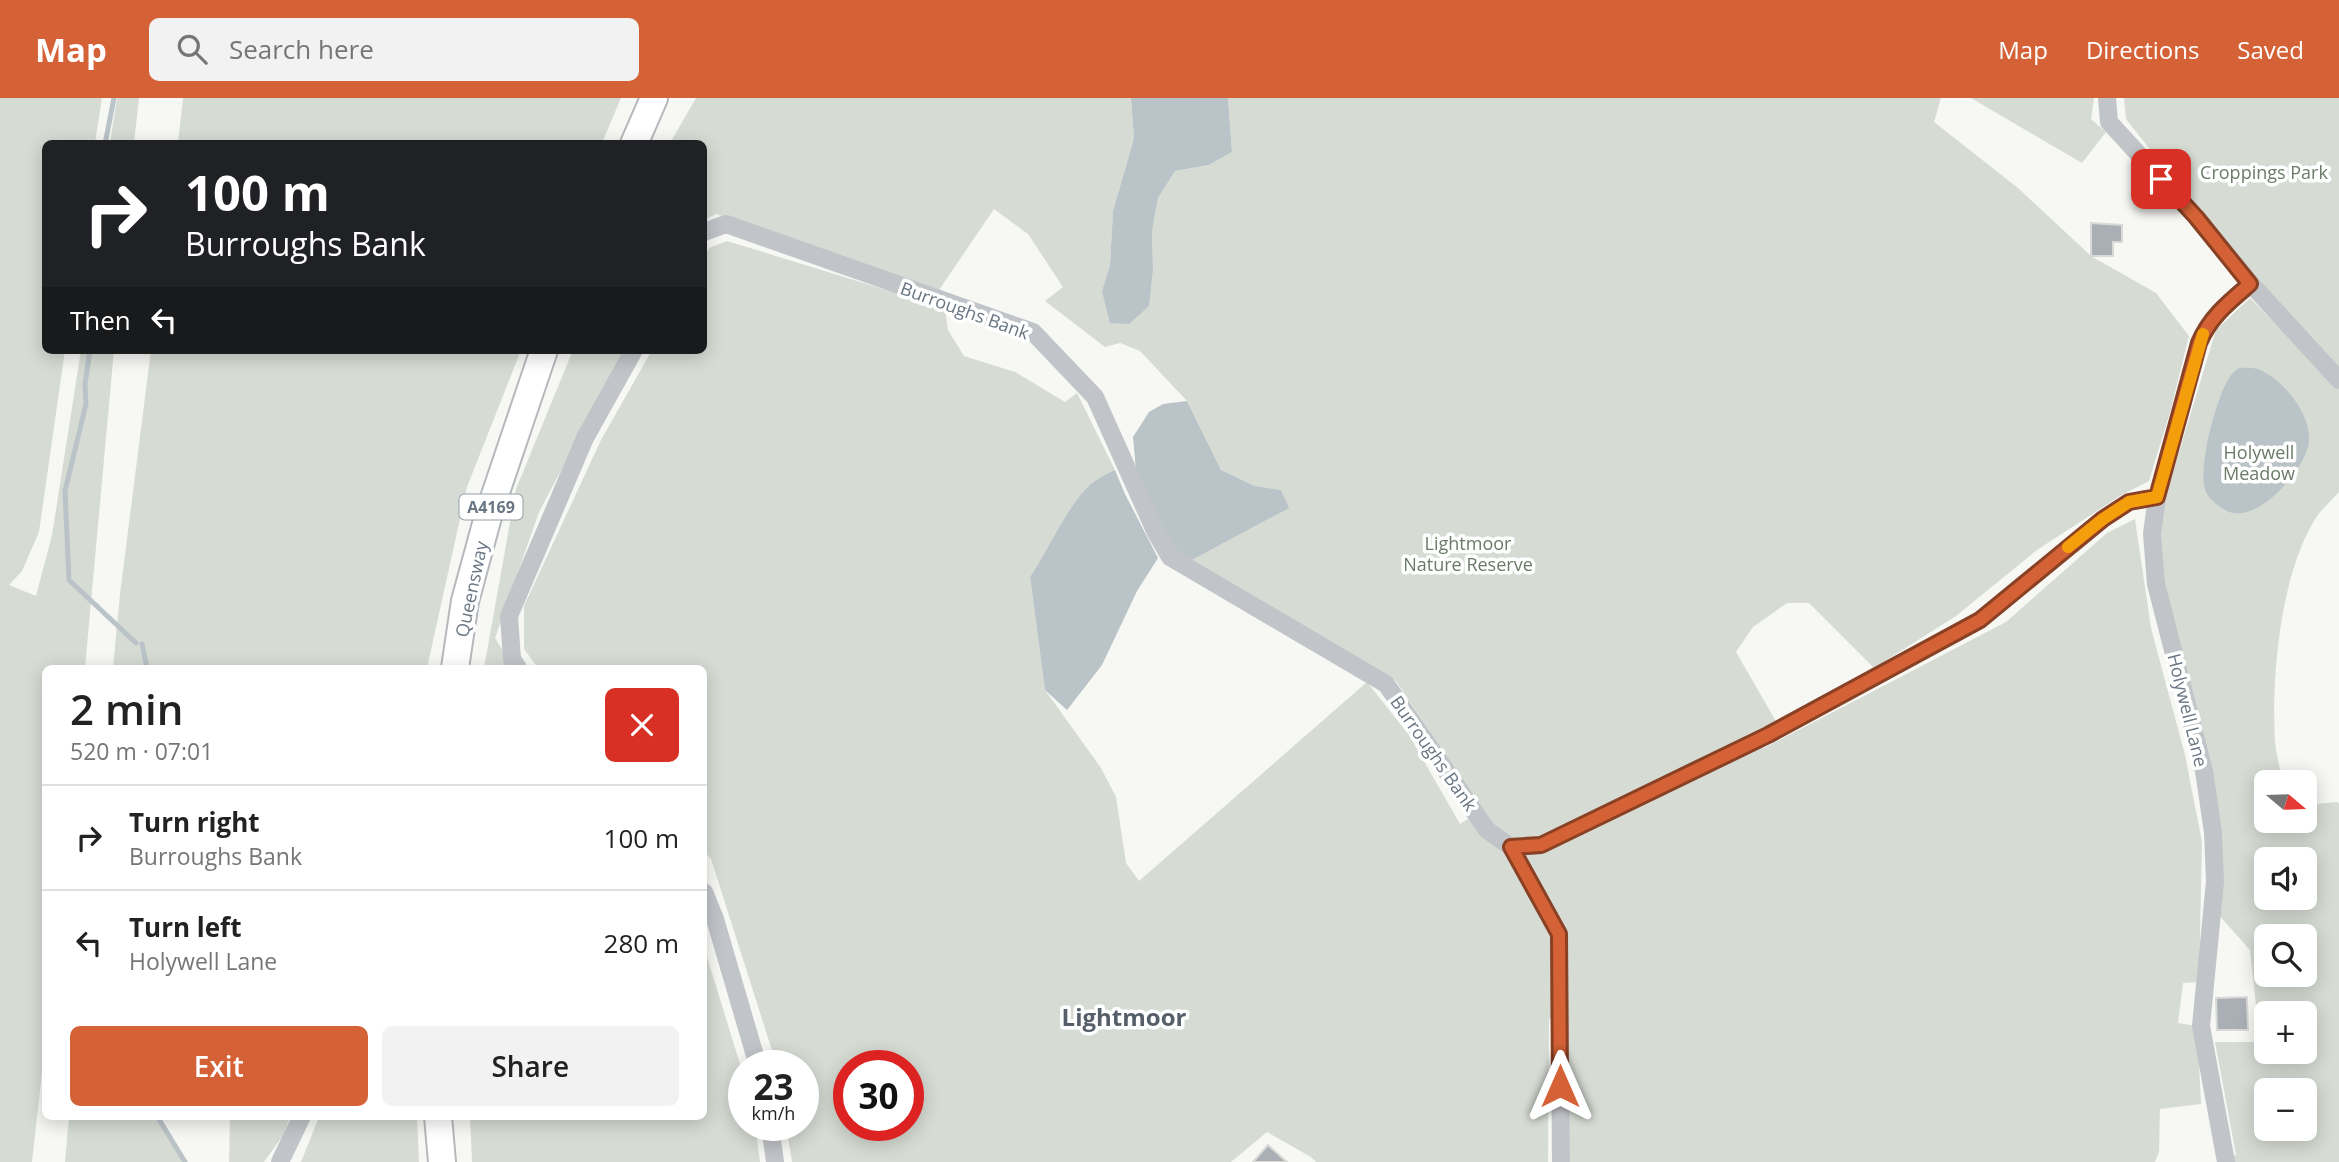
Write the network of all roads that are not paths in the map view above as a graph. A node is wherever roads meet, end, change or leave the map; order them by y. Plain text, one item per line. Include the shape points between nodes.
1 (654, 98) edge
2 (2107, 98) edge
3 (636, 140) edge
4 (707, 231) edge
5 (2250, 284) junction
6 (543, 354) edge
7 (632, 354) edge
8 (2339, 380) edge
9 (2157, 497) junction
10 (455, 665) edge
11 (516, 665) edge
12 (1511, 847) junction
13 (707, 899) edge
14 (753, 1050) edge
15 (302, 1120) edge
16 (438, 1120) edge
17 (772, 1141) edge
18 (280, 1162) edge
19 (442, 1162) edge
20 (775, 1162) edge
21 (1561, 1162) edge
22 (2226, 1162) edge

1 - 3 main road
2 - 5 street via 2109,122
4 - 12 street, Burroughs Bank via 726,225 1033,332 1095,397 1170,557 1386,684 1487,830
5 - 8 street
5 - 9 street, Holywell Lane via 2207,325 2199,343
6 - 10 main road, Queensway / A4169 via 485,526 465,601
7 - 11 street via 585,438 509,616
9 - 12 street via 2129,502 2103,519 1980,620 1792,722 1541,845
9 - 22 street, Holywell Lane via 2152,534 2157,584 2204,771 2213,832 2215,882 2201,1026
12 - 21 street via 1559,934
13 - 14 street
15 - 18 street
16 - 19 main road
17 - 20 street

